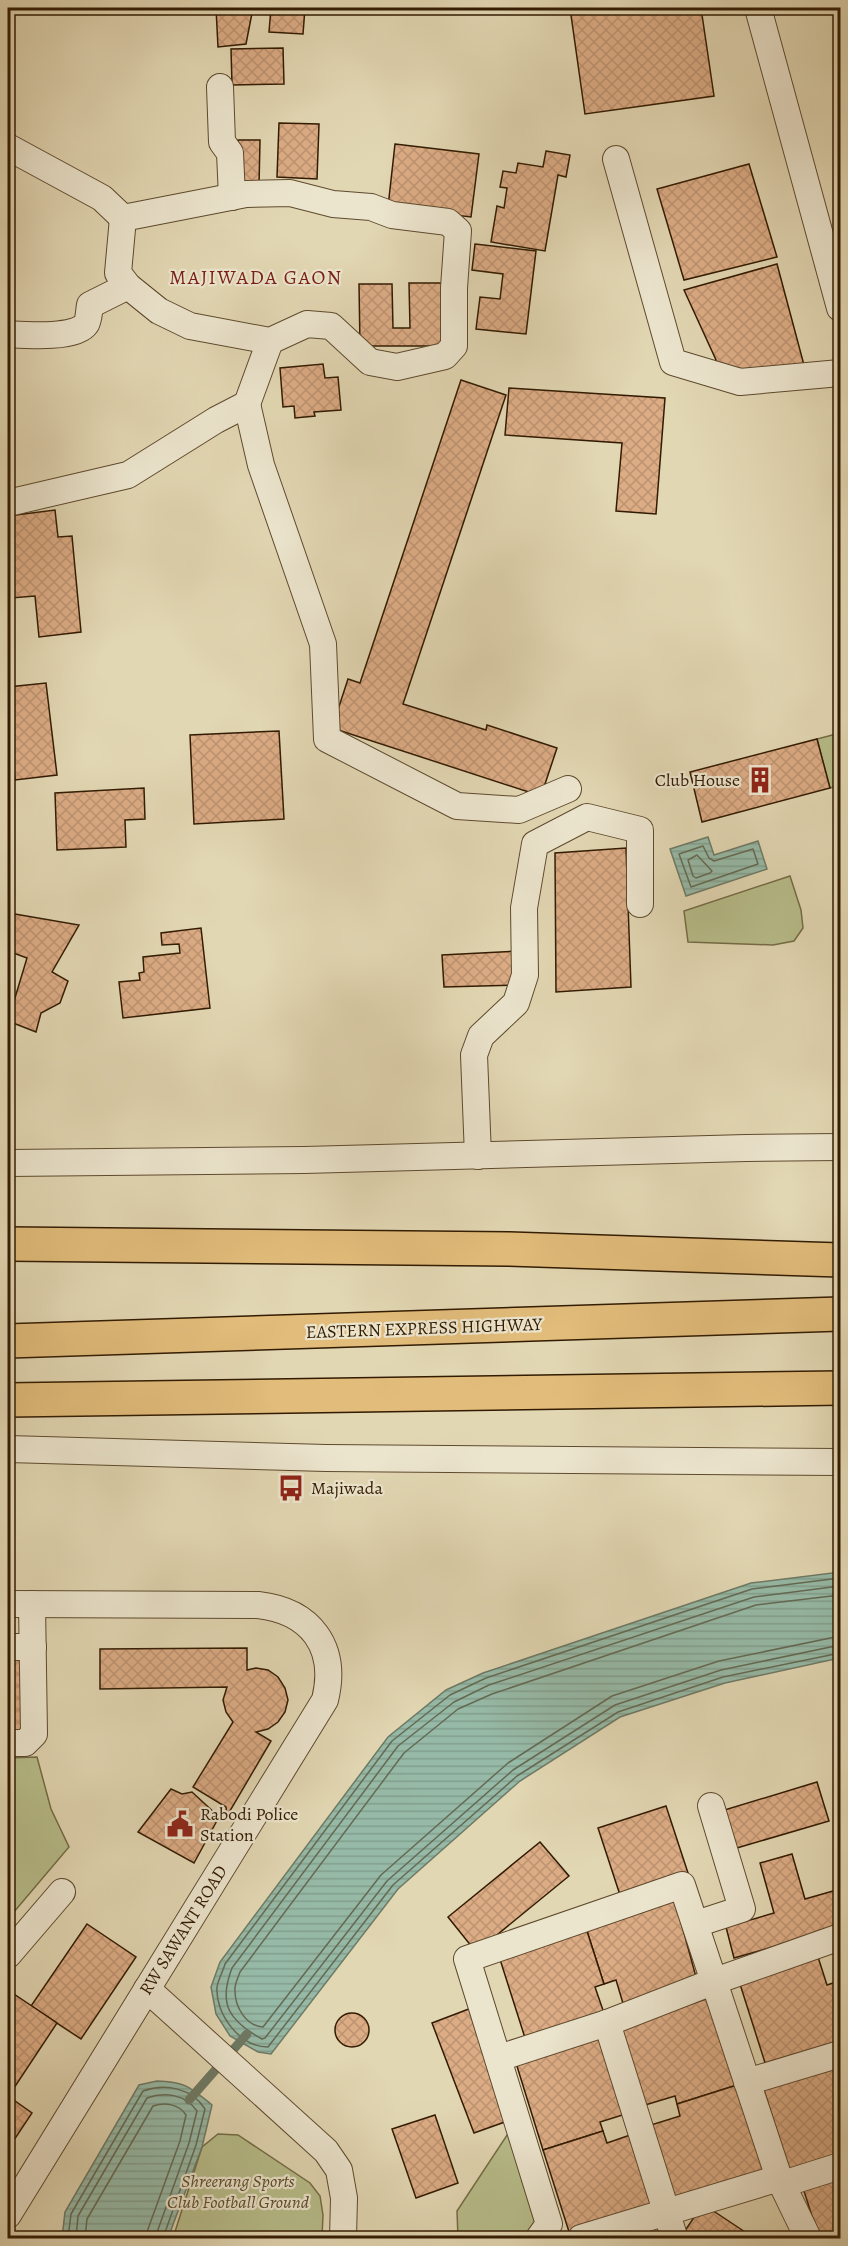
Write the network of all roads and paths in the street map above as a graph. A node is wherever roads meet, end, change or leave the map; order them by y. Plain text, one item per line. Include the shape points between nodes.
1 (758, 8) edge
2 (220, 87) dead end
3 (8, 147) edge
4 (616, 159) dead end
5 (232, 196) junction
6 (123, 218) junction
7 (837, 280) edge
8 (128, 286) junction
9 (840, 308) edge
10 (8, 334) edge
11 (270, 342) junction
12 (840, 373) edge
13 (247, 404) junction
14 (8, 503) edge
15 (568, 789) dead end
16 (640, 904) dead end
17 (840, 1147) edge
18 (478, 1156) junction
19 (8, 1163) edge
20 (8, 1244) edge
21 (840, 1260) edge
22 (840, 1314) edge
23 (8, 1334) edge
24 (65, 1340) junction
25 (8, 1341) edge
26 (840, 1388) edge
27 (8, 1400) edge
28 (65, 1401) junction
29 (8, 1407) edge
30 (8, 1449) edge
31 (840, 1462) edge
32 (20, 1604) edge
33 (8, 1647) edge
34 (33, 1647) junction
35 (8, 1743) edge
36 (711, 1806) dead end
37 (62, 1892) dead end
38 (696, 1924) junction
39 (840, 1936) edge
40 (8, 1955) edge
41 (715, 1981) junction
42 (147, 1989) junction
43 (607, 2023) junction
44 (840, 2054) edge
45 (499, 2058) junction
46 (747, 2082) junction
47 (840, 2166) edge
48 (781, 2181) junction
49 (667, 2212) junction
50 (8, 2215) edge
51 (550, 2233) edge
52 (343, 2238) edge
53 (582, 2238) edge
54 (669, 2238) edge
55 (808, 2238) edge

1 - 7 street
2 - 5 street via 222,142 230,153
3 - 6 street via 102,198
4 - 12 street via 673,362 740,382
5 - 6 street
5 - 11 street via 290,193 333,204 371,207 392,215 448,222 458,231 454,346 445,356 397,367 370,362 331,326 307,324
6 - 8 street via 118,273
7 - 9 street
8 - 10 street via 90,305 86,324 75,332
8 - 11 street via 159,311 190,326
11 - 13 street
13 - 14 street via 128,475
13 - 15 street via 261,465 323,644 327,739 457,806 519,810
16 - 18 street via 640,830 588,817 535,844 524,908 525,975 516,1003 481,1036 474,1054
17 - 18 street
18 - 19 street
20 - 21 highway via 509,1249
22 - 24 highway, EASTERN EXPRESS HIGHWAY
23 - 24 highway
24 - 25 highway, EASTERN EXPRESS HIGHWAY
26 - 28 highway
27 - 28 highway
28 - 29 highway
30 - 31 street via 326,1458
32 - 34 street
32 - 42 street, RW SAWANT ROAD via 275,1607 305,1622 325,1650 329,1666 326,1700
33 - 34 street
34 - 35 street via 34,1734 25,1743
36 - 38 street via 742,1909
37 - 40 street
38 - 41 street
38 - 45 street via 682,1885 467,1959
39 - 41 street
41 - 43 street
41 - 46 street
42 - 50 street, RW SAWANT ROAD
42 - 52 street via 326,2151 339,2170 344,2198
43 - 45 street
43 - 49 street
44 - 46 street
45 - 51 street
46 - 48 street
47 - 48 street
48 - 49 street
48 - 55 street
49 - 53 street
49 - 54 street via 673,2233

